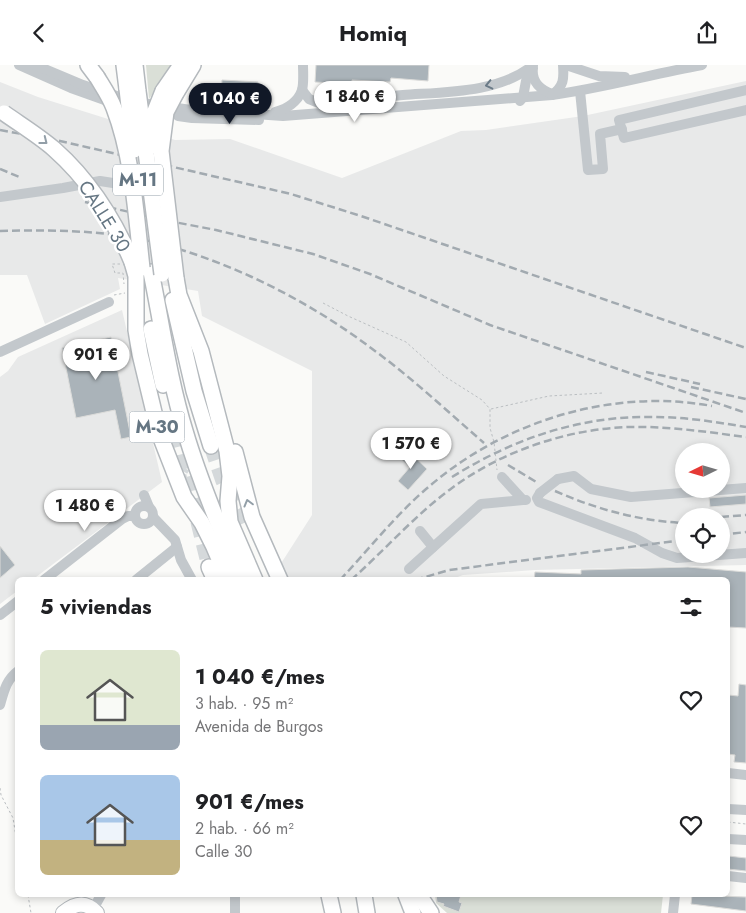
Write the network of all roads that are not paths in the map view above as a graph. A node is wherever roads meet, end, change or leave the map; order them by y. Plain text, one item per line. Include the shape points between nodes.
1 (19, 65) edge
2 (35, 65) edge
3 (124, 65) edge
4 (135, 65) edge
5 (193, 65) edge
6 (303, 65) edge
7 (533, 65) edge
8 (564, 65) edge
9 (702, 65) edge
10 (93, 71) edge
11 (177, 71) edge
12 (638, 77) junction
13 (132, 90) junction
14 (302, 90) junction
15 (746, 90) edge
16 (580, 91) junction
17 (169, 92) junction
18 (552, 95) junction
19 (523, 97) junction
20 (746, 110) edge
21 (2, 112) edge
22 (269, 114) junction
23 (622, 129) junction
24 (151, 140) junction
25 (113, 183) dead end
26 (0, 197) edge
27 (154, 273) junction
28 (111, 298) road end
29 (197, 337) junction
30 (1, 352) edge
31 (176, 432) tunnel mouth
32 (211, 446) tunnel mouth
33 (502, 477) road end
34 (746, 488) edge
35 (144, 495) dead end
36 (540, 498) junction
37 (523, 500) junction
38 (151, 512) junction
39 (135, 516) junction
40 (237, 522) junction
41 (420, 531) dead end
42 (177, 547) junction
43 (433, 547) junction
44 (746, 553) edge
45 (409, 569) dead end
46 (48, 577) edge
47 (140, 577) edge
48 (190, 577) edge
49 (227, 577) edge
50 (234, 577) edge
51 (241, 577) edge
52 (254, 577) edge
53 (266, 577) edge
54 (279, 577) edge
55 (15, 603) edge
56 (0, 615) edge
57 (15, 674) edge
58 (0, 705) edge
59 (730, 773) edge
60 (746, 775) edge
61 (730, 809) edge
62 (746, 810) edge
63 (730, 839) edge
64 (746, 840) edge
65 (730, 876) edge
66 (746, 878) edge
67 (80, 897) edge
68 (101, 897) edge
69 (235, 897) edge
70 (325, 897) edge
71 (329, 897) edge
72 (364, 897) edge
73 (407, 897) edge
74 (420, 897) edge
75 (428, 897) edge
76 (675, 897) edge
77 (66, 911) edge
78 (95, 912) edge
79 (235, 913) edge
80 (323, 913) edge
81 (332, 913) edge
82 (367, 913) edge
83 (413, 913) edge
84 (431, 913) edge
85 (438, 913) edge
86 (673, 913) edge

1 - 19 street via 118,105 192,118 297,120 520,101
2 - 22 street via 135,102 191,110
3 - 13 highway, M-11
4 - 13 highway, M-11
5 - 17 highway
6 - 14 street
7 -> 14 street via 502,82 441,92 319,103 309,99
7 - 18 street via 534,81
7 - 19 street
8 - 12 street via 600,76
8 - 18 street via 564,83
9 - 12 street
10 - 27 highway, bridge via 111,101 120,127 138,228
11 - 17 highway
12 - 16 street
13 - 24 highway, M-11, bridge
13 - 27 highway, M-11, bridge
14 - 22 street via 285,109
15 - 23 street via 619,120
16 - 18 street
16 - 23 street via 588,170 603,169 600,134
17 - 24 highway, bridge via 166,112
17 - 27 highway, bridge via 160,107 156,144 173,271
18 - 19 street
19 - 22 street via 310,114
20 - 23 street via 624,138
21 -> 27 highway, CALLE 30 / M-30, bridge via 54,149 85,181
24 - 27 highway, bridge
25 - 26 street via 100,181
27 - 29 highway, CALLE 30 / M-30 via 179,295
27 - 31 highway via 146,290 150,324
27 - 32 highway
27 - 40 highway via 194,431 219,499
27 - 49 highway, CALLE 30 / M-30 via 136,276 136,330 140,354 159,433 184,497 202,523
27 - 50 highway via 143,329 157,394 169,439 185,479 211,525
27 - 51 highway via 158,314 185,431
28 - 30 street
29 - 40 highway, CALLE 30 / M-30 via 228,451 228,501
54 -> 29 highway via 252,517 209,360
33 - 37 street
34 - 36 street, bridge via 631,497 591,489 574,476 558,479
35 - 38 street
36 - 37 street
36 - 44 street via 678,558
37 - 43 street via 481,504
38 - 39 street via 144,505 138,508
38 - 39 street via 150,522 144,524
38 - 42 street via 170,533
39 - 46 street via 122,519
40 - 52 highway, CALLE 30 / M-30
40 - 53 highway
41 - 43 street
42 - 47 street
42 - 48 street
43 - 45 street
55 - 56 street
57 - 58 street via 6,685
59 - 60 street
61 - 62 street
63 - 64 street
65 - 66 street
67 - 77 street
68 - 78 street
69 - 79 street
70 - 80 highway
71 - 81 highway
72 - 82 highway
73 - 83 highway
74 - 84 highway
75 - 85 highway
76 - 86 street
77 - 78 main road via 82,904

